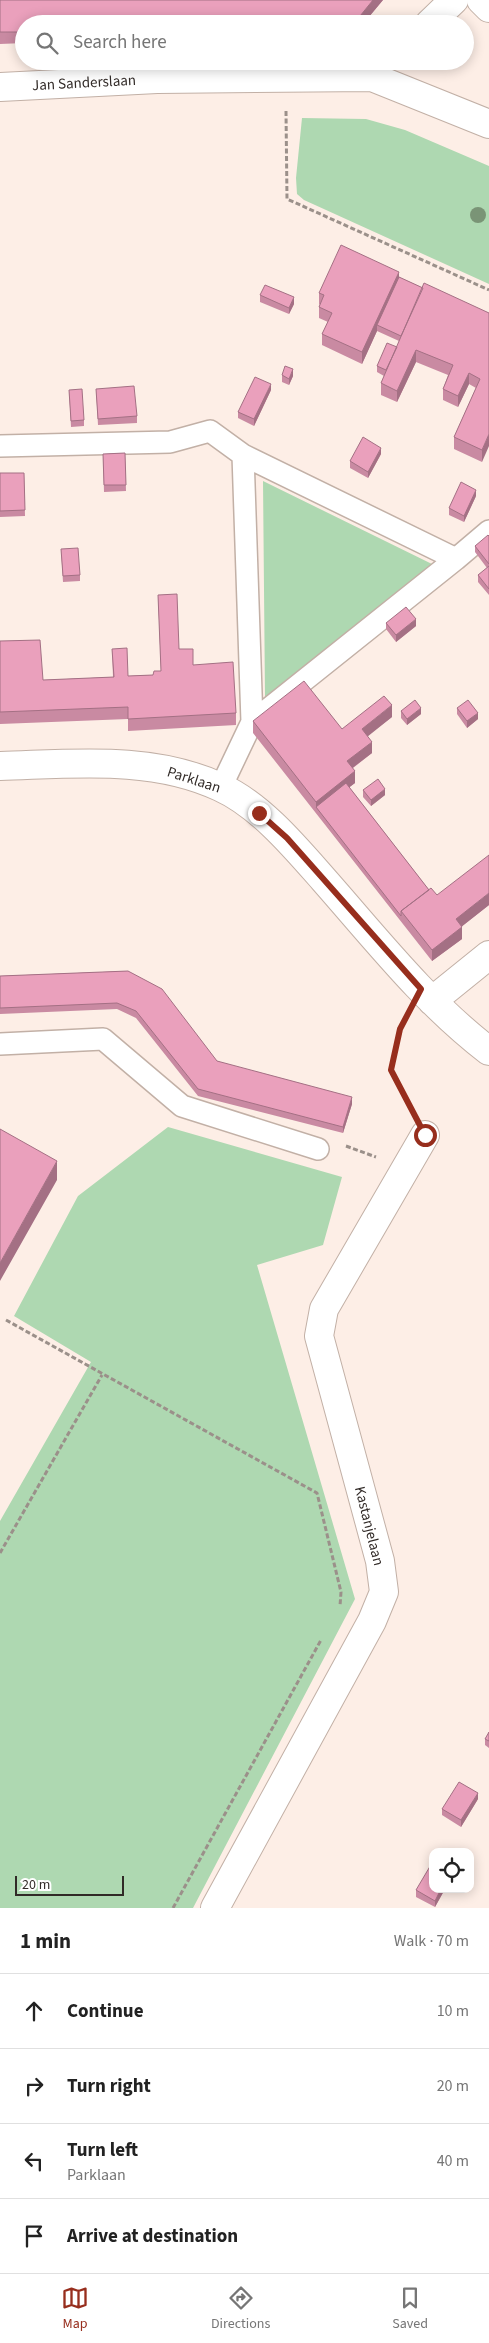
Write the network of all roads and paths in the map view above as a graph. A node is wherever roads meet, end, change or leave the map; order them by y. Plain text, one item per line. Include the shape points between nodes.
1 (454, 0) edge
2 (481, 0) edge
3 (489, 8) edge
4 (438, 15) edge
5 (370, 70) edge
6 (382, 70) edge
7 (286, 78) junction
8 (0, 87) edge
9 (489, 124) edge
10 (489, 290) edge
11 (0, 446) edge
12 (243, 455) junction
13 (489, 531) edge
14 (456, 559) junction
15 (252, 722) junction
16 (0, 766) edge
17 (221, 787) junction
18 (489, 955) edge
19 (427, 995) junction
20 (0, 1044) edge
21 (489, 1051) edge
22 (425, 1135) joint
23 (318, 1149) joint
24 (407, 1168) junction
25 (6, 1320) dead end
26 (102, 1375) junction
27 (0, 1553) edge
28 (336, 1612) dead end
29 (322, 1638) dead end
30 (173, 1908) edge
31 (215, 1908) edge

1 - 4 street
2 - 3 street
5 - 7 street, Jan Sanderslaan
6 - 9 street, Jan Sanderslaan
7 - 8 street, Jan Sanderslaan via 157,79
7 - 10 path via 287,199
11 - 12 lane via 170,442 210,431
12 - 14 lane
12 - 15 lane
13 - 14 lane
14 - 15 lane
15 - 17 lane
16 - 17 street, Parklaan via 104,763 141,766 179,773
17 - 19 street, Parklaan via 259,813 287,838
18 - 19 street
19 - 21 street, Parklaan via 463,1031
19 - 22 path via 400,1029 391,1070
20 - 23 lane via 103,1039 182,1106
22 - 24 street, Kastanjelaan
23 - 24 path via 346,1146
24 - 31 street, Kastanjelaan via 324,1309 319,1336 380,1561 384,1592 372,1621
25 - 26 path
26 - 27 path
26 - 28 path via 317,1493 341,1592 341,1604
29 - 30 path

